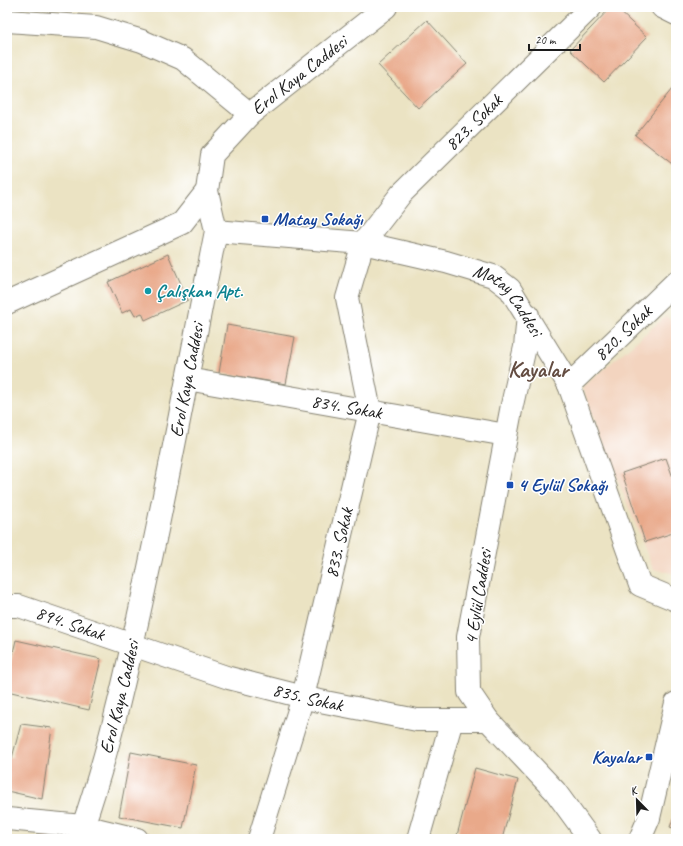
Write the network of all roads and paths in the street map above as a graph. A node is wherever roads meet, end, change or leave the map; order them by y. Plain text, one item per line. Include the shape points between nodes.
1 (386, 7) edge
2 (590, 7) edge
3 (662, 7) edge
4 (676, 14) edge
5 (7, 21) edge
6 (250, 114) junction
7 (207, 191) junction
8 (216, 231) junction
9 (362, 243) junction
10 (676, 282) edge
11 (7, 303) edge
12 (528, 315) junction
13 (187, 379) junction
14 (569, 385) junction
15 (370, 411) junction
16 (506, 435) junction
17 (676, 600) edge
18 (7, 606) edge
19 (133, 644) junction
20 (303, 697) junction
21 (676, 703) edge
22 (452, 720) junction
23 (488, 720) junction
24 (7, 819) edge
25 (93, 832) edge
26 (137, 839) edge
27 (259, 839) edge
28 (418, 839) edge
29 (590, 839) edge
30 (640, 839) edge

1 - 6 street, Erol Kaya Caddesi
2 - 9 street, 823. Sokak via 401,194
3 - 4 street
5 - 6 street via 96,27 142,41 183,59
6 - 7 street, Erol Kaya Caddesi via 212,155
7 - 8 street, Erol Kaya Caddesi
7 - 11 street via 182,224
8 - 9 street, Matay Caddesi
8 - 13 street, Erol Kaya Caddesi
9 - 12 street, Matay Caddesi via 446,262 493,276 510,289
9 - 15 street, 833. Sokak via 347,298
10 - 14 street, 820. Sokak
12 - 14 street, Matay Caddesi
12 - 16 street, 4 Eylül Caddesi via 525,347
13 - 15 street, 834. Sokak
13 - 19 street, Erol Kaya Caddesi
14 - 17 street, Matay Caddesi via 640,585
15 - 16 street, 834. Sokak
15 - 20 street, 833. Sokak
16 - 23 street, 4 Eylül Caddesi via 468,637 469,692
18 - 19 street, 894. Sokak via 19,606
19 - 20 street, 835. Sokak via 229,678
19 - 25 street, Erol Kaya Caddesi via 98,779
20 - 22 street, 835. Sokak via 417,720
20 - 27 street, 833. Sokak
21 - 30 street via 649,818
22 - 23 street, 835. Sokak
22 - 28 street
23 - 29 street, 4 Eylül Caddesi via 555,791
24 - 25 street
25 - 26 street

